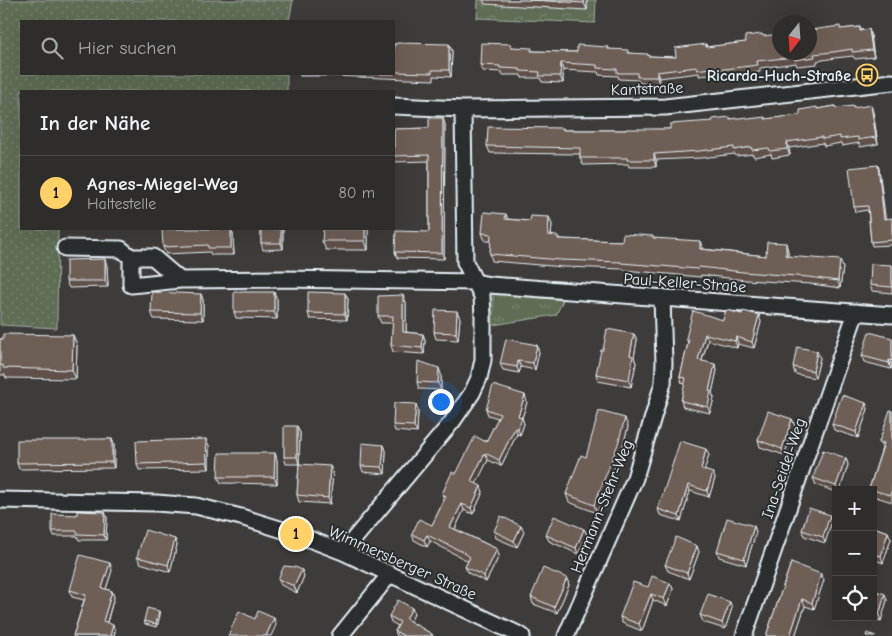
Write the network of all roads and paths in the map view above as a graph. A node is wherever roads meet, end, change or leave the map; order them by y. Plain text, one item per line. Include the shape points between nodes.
1 (892, 83) edge
2 (395, 106) edge
3 (463, 109) junction
4 (66, 248) dead end
5 (131, 257) junction
6 (180, 280) junction
7 (475, 282) junction
8 (662, 297) junction
9 (856, 312) junction
10 (892, 315) edge
11 (0, 500) edge
12 (343, 552) junction
13 (390, 574) junction
14 (340, 636) edge
15 (522, 636) edge
16 (566, 636) edge
17 (744, 636) edge

1 - 3 street, Kantstraße via 665,107
2 - 3 street, Kantstraße
3 - 7 street via 465,262
4 - 5 street via 121,249
5 - 6 street via 153,257
5 - 6 street, Paul-Keller-Straße via 131,285
6 - 7 street, Paul-Keller-Straße
7 - 8 street, Paul-Keller-Straße
7 - 12 street via 482,296 483,360 472,393 452,422
8 - 9 street, Paul-Keller-Straße
8 - 16 street, Hermann-Stehr-Weg via 663,383 635,478
9 - 10 street, Paul-Keller-Straße
9 - 17 street, Ina-Seidel-Weg
11 - 12 street, Wimmersberger Straße via 196,506 296,534
12 - 13 street, Wimmersberger Straße
13 - 14 street
13 - 15 street, Wimmersberger Straße

